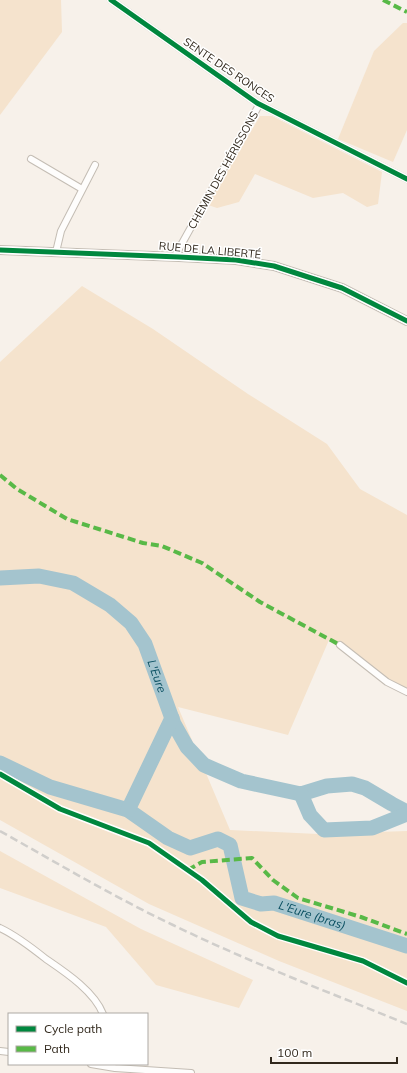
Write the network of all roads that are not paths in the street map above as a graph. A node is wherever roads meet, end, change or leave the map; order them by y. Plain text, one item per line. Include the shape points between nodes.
1 (111, 0) edge
2 (259, 105) junction
3 (31, 159) dead end
4 (95, 165) dead end
5 (407, 179) edge
6 (82, 189) junction
7 (0, 250) edge
8 (56, 252) junction
9 (175, 256) junction
10 (407, 321) edge
11 (340, 645) dead end
12 (407, 692) edge
13 (0, 928) edge
14 (102, 1013) edge
15 (103, 1065) edge
16 (115, 1066) edge
17 (191, 1073) edge

1 - 2 street, SENTE DES RONCES
2 - 5 street, SENTE DES RONCES
2 - 9 street, CHEMIN DES HÉRISSONS
3 - 6 street
4 - 6 street
6 - 8 street via 61,230
7 - 8 street, RUE DE LA LIBERTÉ
8 - 9 street, RUE DE LA LIBERTÉ
9 - 10 street, RUE DE LA LIBERTÉ via 236,260 274,266 342,288
11 - 12 street via 388,682
13 - 14 street via 14,935 79,983
15 - 16 street
16 - 17 street

